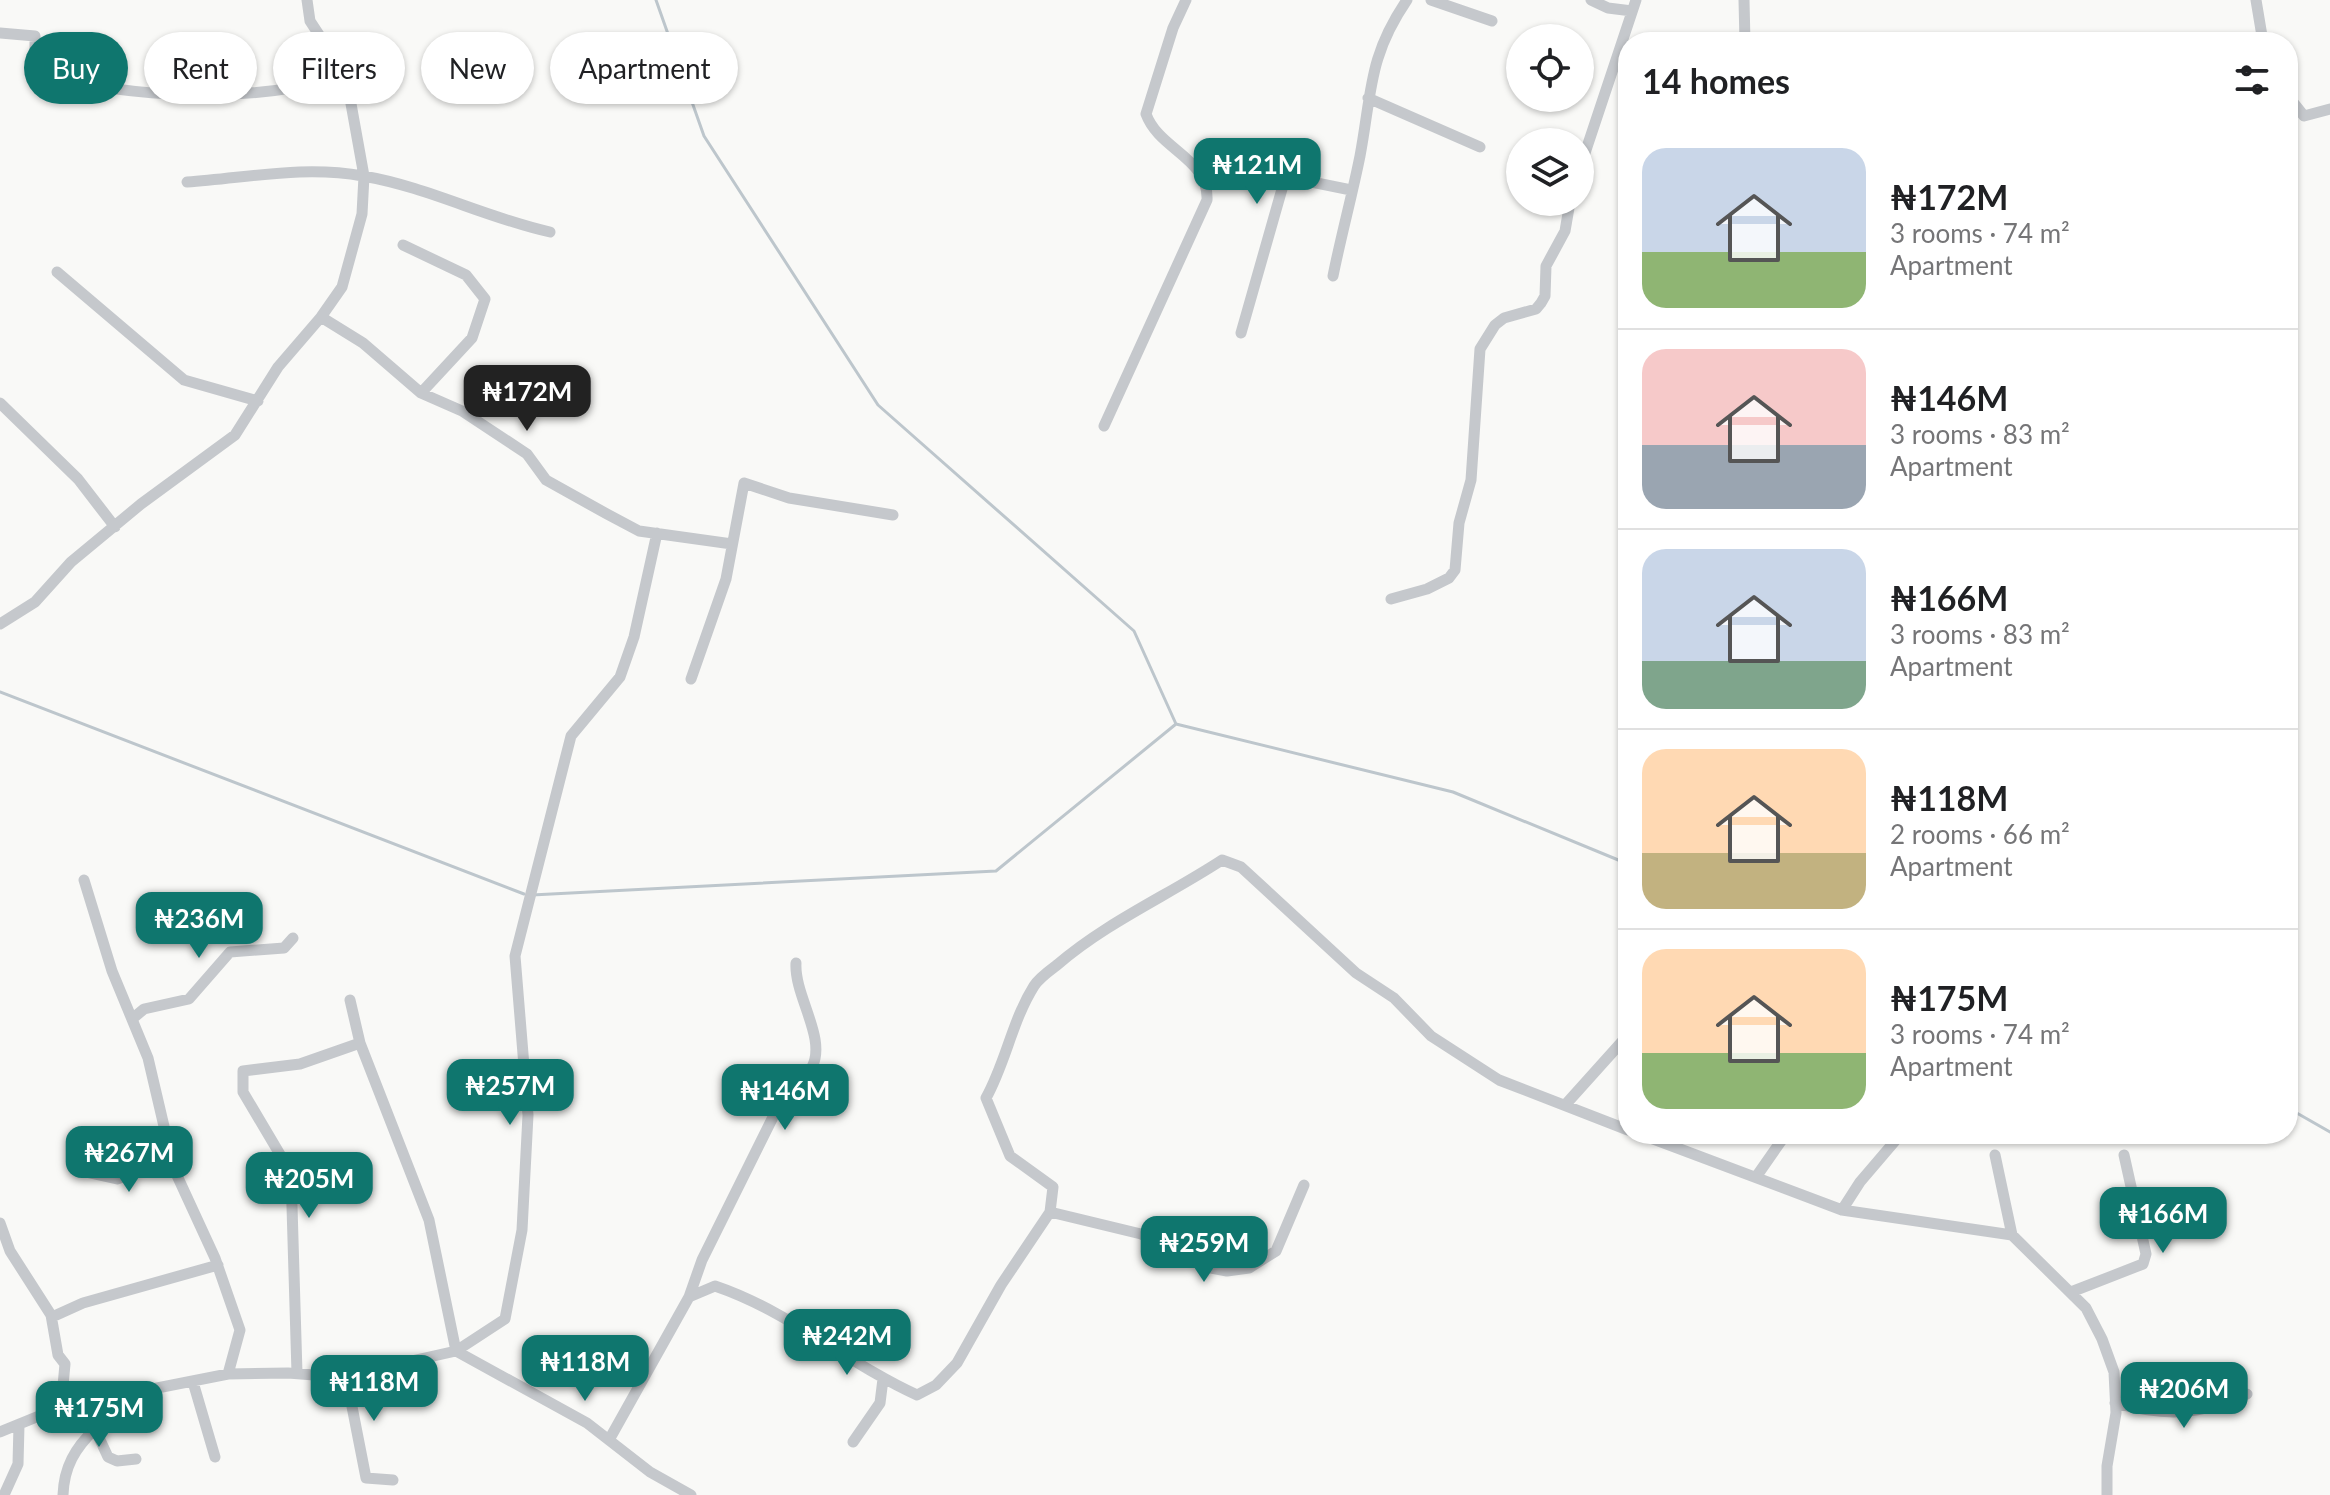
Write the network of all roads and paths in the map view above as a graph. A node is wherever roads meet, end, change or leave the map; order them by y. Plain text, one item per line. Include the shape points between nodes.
1 (307, 0) edge
2 (1186, 0) edge
3 (1407, 0) edge
4 (1431, 0) edge
5 (1591, 0) edge
6 (1744, 0) edge
7 (2256, 0) edge
8 (1634, 6) edge
9 (1492, 21) dead end
10 (317, 32) edge
11 (1625, 32) edge
12 (1745, 32) edge
13 (2261, 32) edge
14 (0, 33) edge
15 (1618, 54) edge
16 (273, 90) edge
17 (1368, 98) junction
18 (351, 104) edge
19 (2298, 108) edge
20 (2330, 109) edge
21 (1593, 128) edge
22 (1480, 147) dead end
23 (364, 176) junction
24 (187, 182) dead end
25 (1351, 190) junction
26 (1568, 216) edge
27 (550, 232) dead end
28 (403, 245) dead end
29 (57, 272) dead end
30 (1333, 276) dead end
31 (321, 317) junction
32 (1241, 333) dead end
33 (421, 393) junction
34 (258, 401) junction
35 (0, 403) edge
36 (1104, 426) dead end
37 (893, 515) dead end
38 (115, 527) junction
39 (657, 533) junction
40 (732, 544) junction
41 (1391, 599) dead end
42 (0, 624) edge
43 (691, 679) dead end
44 (84, 880) dead end
45 (293, 938) dead end
46 (796, 963) dead end
47 (350, 1000) dead end
48 (132, 1019) junction
49 (360, 1043) junction
50 (1618, 1046) edge
51 (1566, 1104) junction
52 (1618, 1126) edge
53 (1667, 1144) edge
54 (1779, 1144) edge
55 (1892, 1144) edge
56 (1995, 1155) dead end
57 (2124, 1155) dead end
58 (172, 1160) junction
59 (81, 1171) dead end
60 (1756, 1177) junction
61 (1304, 1185) dead end
62 (1842, 1210) junction
63 (1050, 1212) junction
64 (0, 1223) edge
65 (2012, 1235) junction
66 (218, 1265) junction
67 (2071, 1292) junction
68 (689, 1297) junction
69 (52, 1317) junction
70 (456, 1351) junction
71 (297, 1373) junction
72 (228, 1374) junction
73 (346, 1376) junction
74 (883, 1379) junction
75 (193, 1382) junction
76 (2247, 1394) dead end
77 (93, 1402) junction
78 (2115, 1403) junction
79 (61, 1407) junction
80 (19, 1425) junction
81 (95, 1429) junction
82 (0, 1432) edge
83 (609, 1440) junction
84 (853, 1442) dead end
85 (215, 1457) dead end
86 (136, 1459) dead end
87 (393, 1480) dead end
88 (4, 1495) edge
89 (63, 1495) edge
90 (691, 1495) edge
91 (2107, 1495) edge

1 - 10 street
2 - 36 street via 1146,114 1155,130 1200,170 1207,200
3 - 17 street via 1382,40
4 - 9 street
5 - 8 street via 1608,8
6 - 12 street
7 - 13 street
8 - 11 street
14 - 16 street via 35,36 35,73 162,93
15 - 21 street
17 - 22 street
17 - 25 street
18 - 23 street
19 - 20 street via 2304,116
23 - 24 street via 303,169
23 - 27 street
23 - 31 street via 356,239 342,287
25 - 30 street
25 - 32 street via 1292,178 1284,182
26 - 41 street via 1546,266 1541,303 1504,318 1480,349 1471,480 1459,523 1455,570 1427,589
28 - 33 street via 466,275 485,299 472,338
29 - 34 street via 184,380
31 - 33 street via 363,343
31 - 34 street via 278,367
33 - 39 street via 462,411 527,454 546,480 639,531
34 - 38 street via 235,435
35 - 38 street via 78,479
37 - 40 street via 789,498 744,483
38 - 42 street via 71,562 35,602
39 - 40 street
39 - 70 street via 620,677 571,736 515,956 528,1115 522,1230 505,1319
40 - 43 street via 726,579
44 - 48 street
45 - 48 street via 284,948 230,952 189,999 144,1009
46 - 68 street via 797,989 817,1046 812,1067 779,1105
47 - 49 street
48 - 58 street via 148,1058
49 - 70 street via 429,1220
49 - 71 street via 300,1064 243,1071 243,1092 291,1173
50 - 51 street
51 - 52 street
51 - 63 street via 1499,1080 1431,1036 1241,867 1222,860 1114,921 1065,958 1036,983 1016,1022 1002,1069 986,1098 1010,1156 1053,1187
53 - 60 street
54 - 60 street
55 - 62 street
56 - 65 street
57 - 67 street via 2146,1254 2143,1264
58 - 59 street via 117,1179
58 - 66 street
60 - 62 street
61 - 63 street via 1276,1251 1249,1268 1227,1271 1141,1234
62 - 65 street
63 - 74 street via 957,1363 936,1385 917,1395
64 - 69 street via 10,1251
65 - 67 street
66 - 69 street via 83,1303
66 - 72 street via 240,1330
67 - 78 street via 2102,1339 2114,1372
68 - 74 street via 715,1286 754,1299
68 - 83 street
69 - 79 street via 58,1355 65,1364
70 - 73 street
70 - 83 street
71 - 72 street
71 - 73 street
72 - 75 street
73 - 87 street via 366,1478
74 - 84 street via 880,1403
75 - 77 street
75 - 85 street
76 - 78 street via 2197,1411 2147,1412
77 - 79 street
77 - 81 street
78 - 91 street
79 - 80 street
80 - 82 street
80 - 88 street via 18,1464
81 - 86 street via 108,1457
81 - 89 street via 80,1443 64,1474
83 - 90 street

